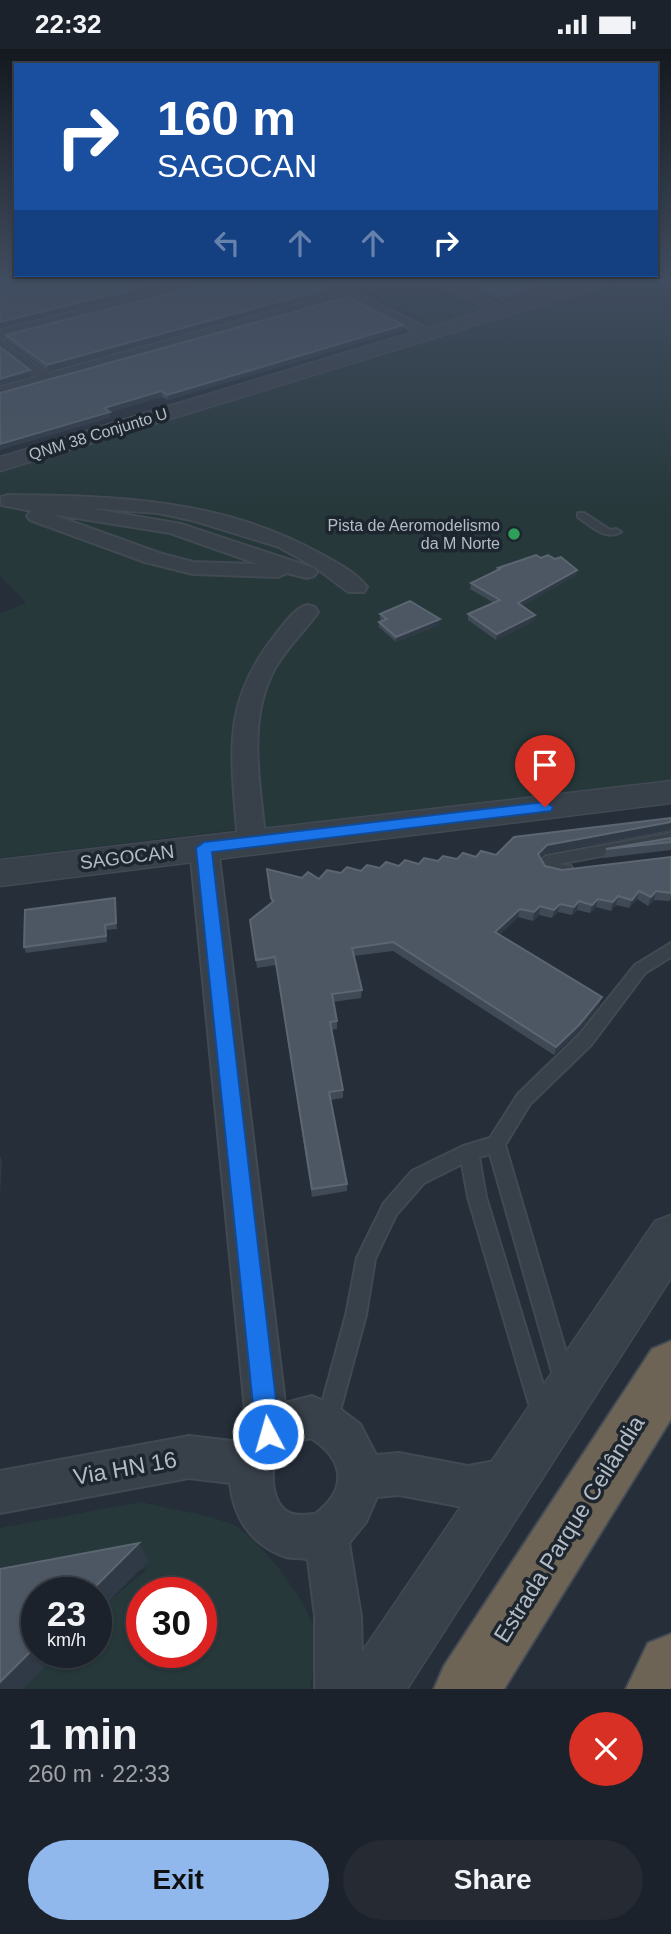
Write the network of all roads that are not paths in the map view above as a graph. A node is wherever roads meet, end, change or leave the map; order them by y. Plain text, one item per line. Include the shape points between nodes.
1 (21, 359) edge
2 (120, 359) edge
3 (345, 359) edge
4 (47, 379) junction
5 (0, 392) edge
6 (0, 464) edge
7 (3, 499) edge
8 (581, 515) dead end
9 (616, 532) dead end
10 (173, 563) junction
11 (284, 567) junction
12 (307, 572) junction
13 (307, 612) dead end
14 (671, 792) edge
15 (671, 838) edge
16 (253, 843) junction
17 (204, 848) junction
18 (602, 866) edge
19 (0, 873) edge
20 (671, 949) edge
21 (496, 1144) junction
22 (469, 1152) junction
23 (671, 1237) edge
24 (671, 1368) edge
25 (557, 1411) junction
26 (327, 1422) junction
27 (260, 1449) junction
28 (359, 1478) junction
29 (512, 1479) junction
30 (0, 1492) edge
31 (308, 1538) junction
32 (671, 1666) edge
33 (339, 1689) edge
34 (372, 1689) edge
35 (467, 1689) edge
36 (659, 1689) edge

1 - 4 street
2 - 4 street
3 - 6 street, QNM 38 Conjunto U
4 - 5 street
7 - 10 street via 71,530
7 - 11 street via 175,528
7 - 12 street via 111,502 200,516 285,543 356,587
8 - 9 lane via 608,533
10 - 11 street
10 - 12 street via 214,570
11 - 12 street
13 - 16 street via 253,689 247,720
14 - 16 street, SAGOCAN
15 - 18 lane via 546,861 560,871
16 - 17 street, SAGOCAN
17 - 19 street, SAGOCAN
17 - 27 street
20 - 21 lane via 640,969 585,1039 524,1099
21 - 22 lane
21 - 25 lane
22 - 25 lane via 477,1197
22 - 26 lane via 418,1177 390,1209 366,1258
23 - 25 street
24 - 35 highway, Estrada Parque Ceilândia
25 - 29 street
26 - 27 street via 312,1417 281,1423
26 - 28 street via 351,1444
27 - 30 street, Via HN 16 via 188,1457
27 - 31 street via 250,1483 262,1517 291,1537
28 - 29 street via 399,1474 468,1487
28 - 31 street via 356,1496 344,1518 324,1534
29 - 34 street
31 - 33 street via 327,1544 334,1577 341,1642
32 - 36 highway

